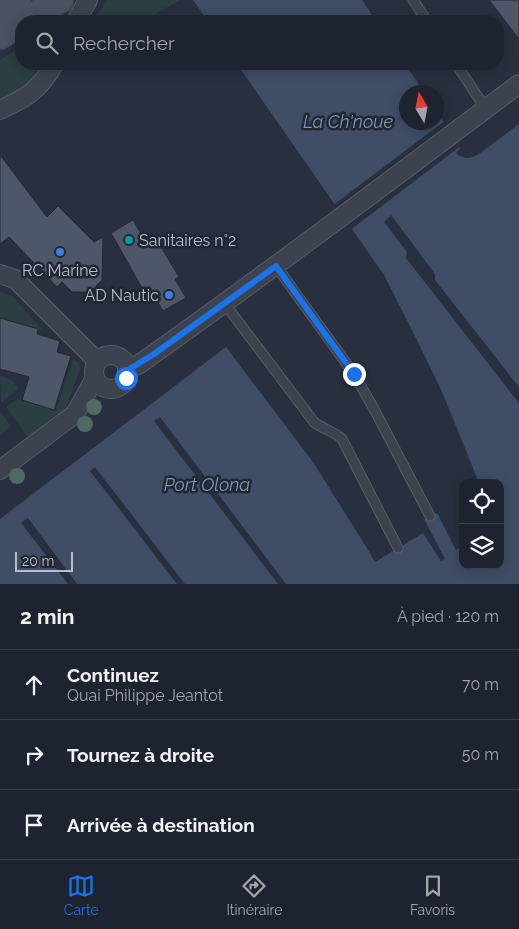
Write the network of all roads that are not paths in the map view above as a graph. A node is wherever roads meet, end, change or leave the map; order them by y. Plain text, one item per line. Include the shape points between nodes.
1 (17, 0) edge
2 (60, 0) edge
3 (88, 0) edge
4 (413, 0) edge
5 (0, 10) edge
6 (35, 15) edge
7 (79, 15) edge
8 (423, 15) edge
9 (15, 27) edge
10 (0, 36) edge
11 (50, 70) edge
12 (460, 70) edge
13 (519, 84) edge
14 (486, 109) junction
15 (0, 110) edge
16 (276, 266) junction
17 (0, 274) edge
18 (225, 304) junction
19 (96, 370) junction
20 (128, 370) junction
21 (0, 470) edge
22 (430, 516) dead end
23 (398, 548) dead end

1 - 5 main road
2 - 6 main road
3 - 7 street
4 - 8 lane
9 - 10 main road
11 - 15 street via 38,88
12 - 14 lane
13 - 14 street
14 - 16 street
16 - 18 street
16 - 22 lane via 354,374
17 - 19 street via 15,279
18 - 20 street
18 - 23 lane via 314,422 342,439
19 - 20 street via 107,355 118,357
19 - 20 street via 102,387 113,389 123,383
19 - 21 street via 75,414

